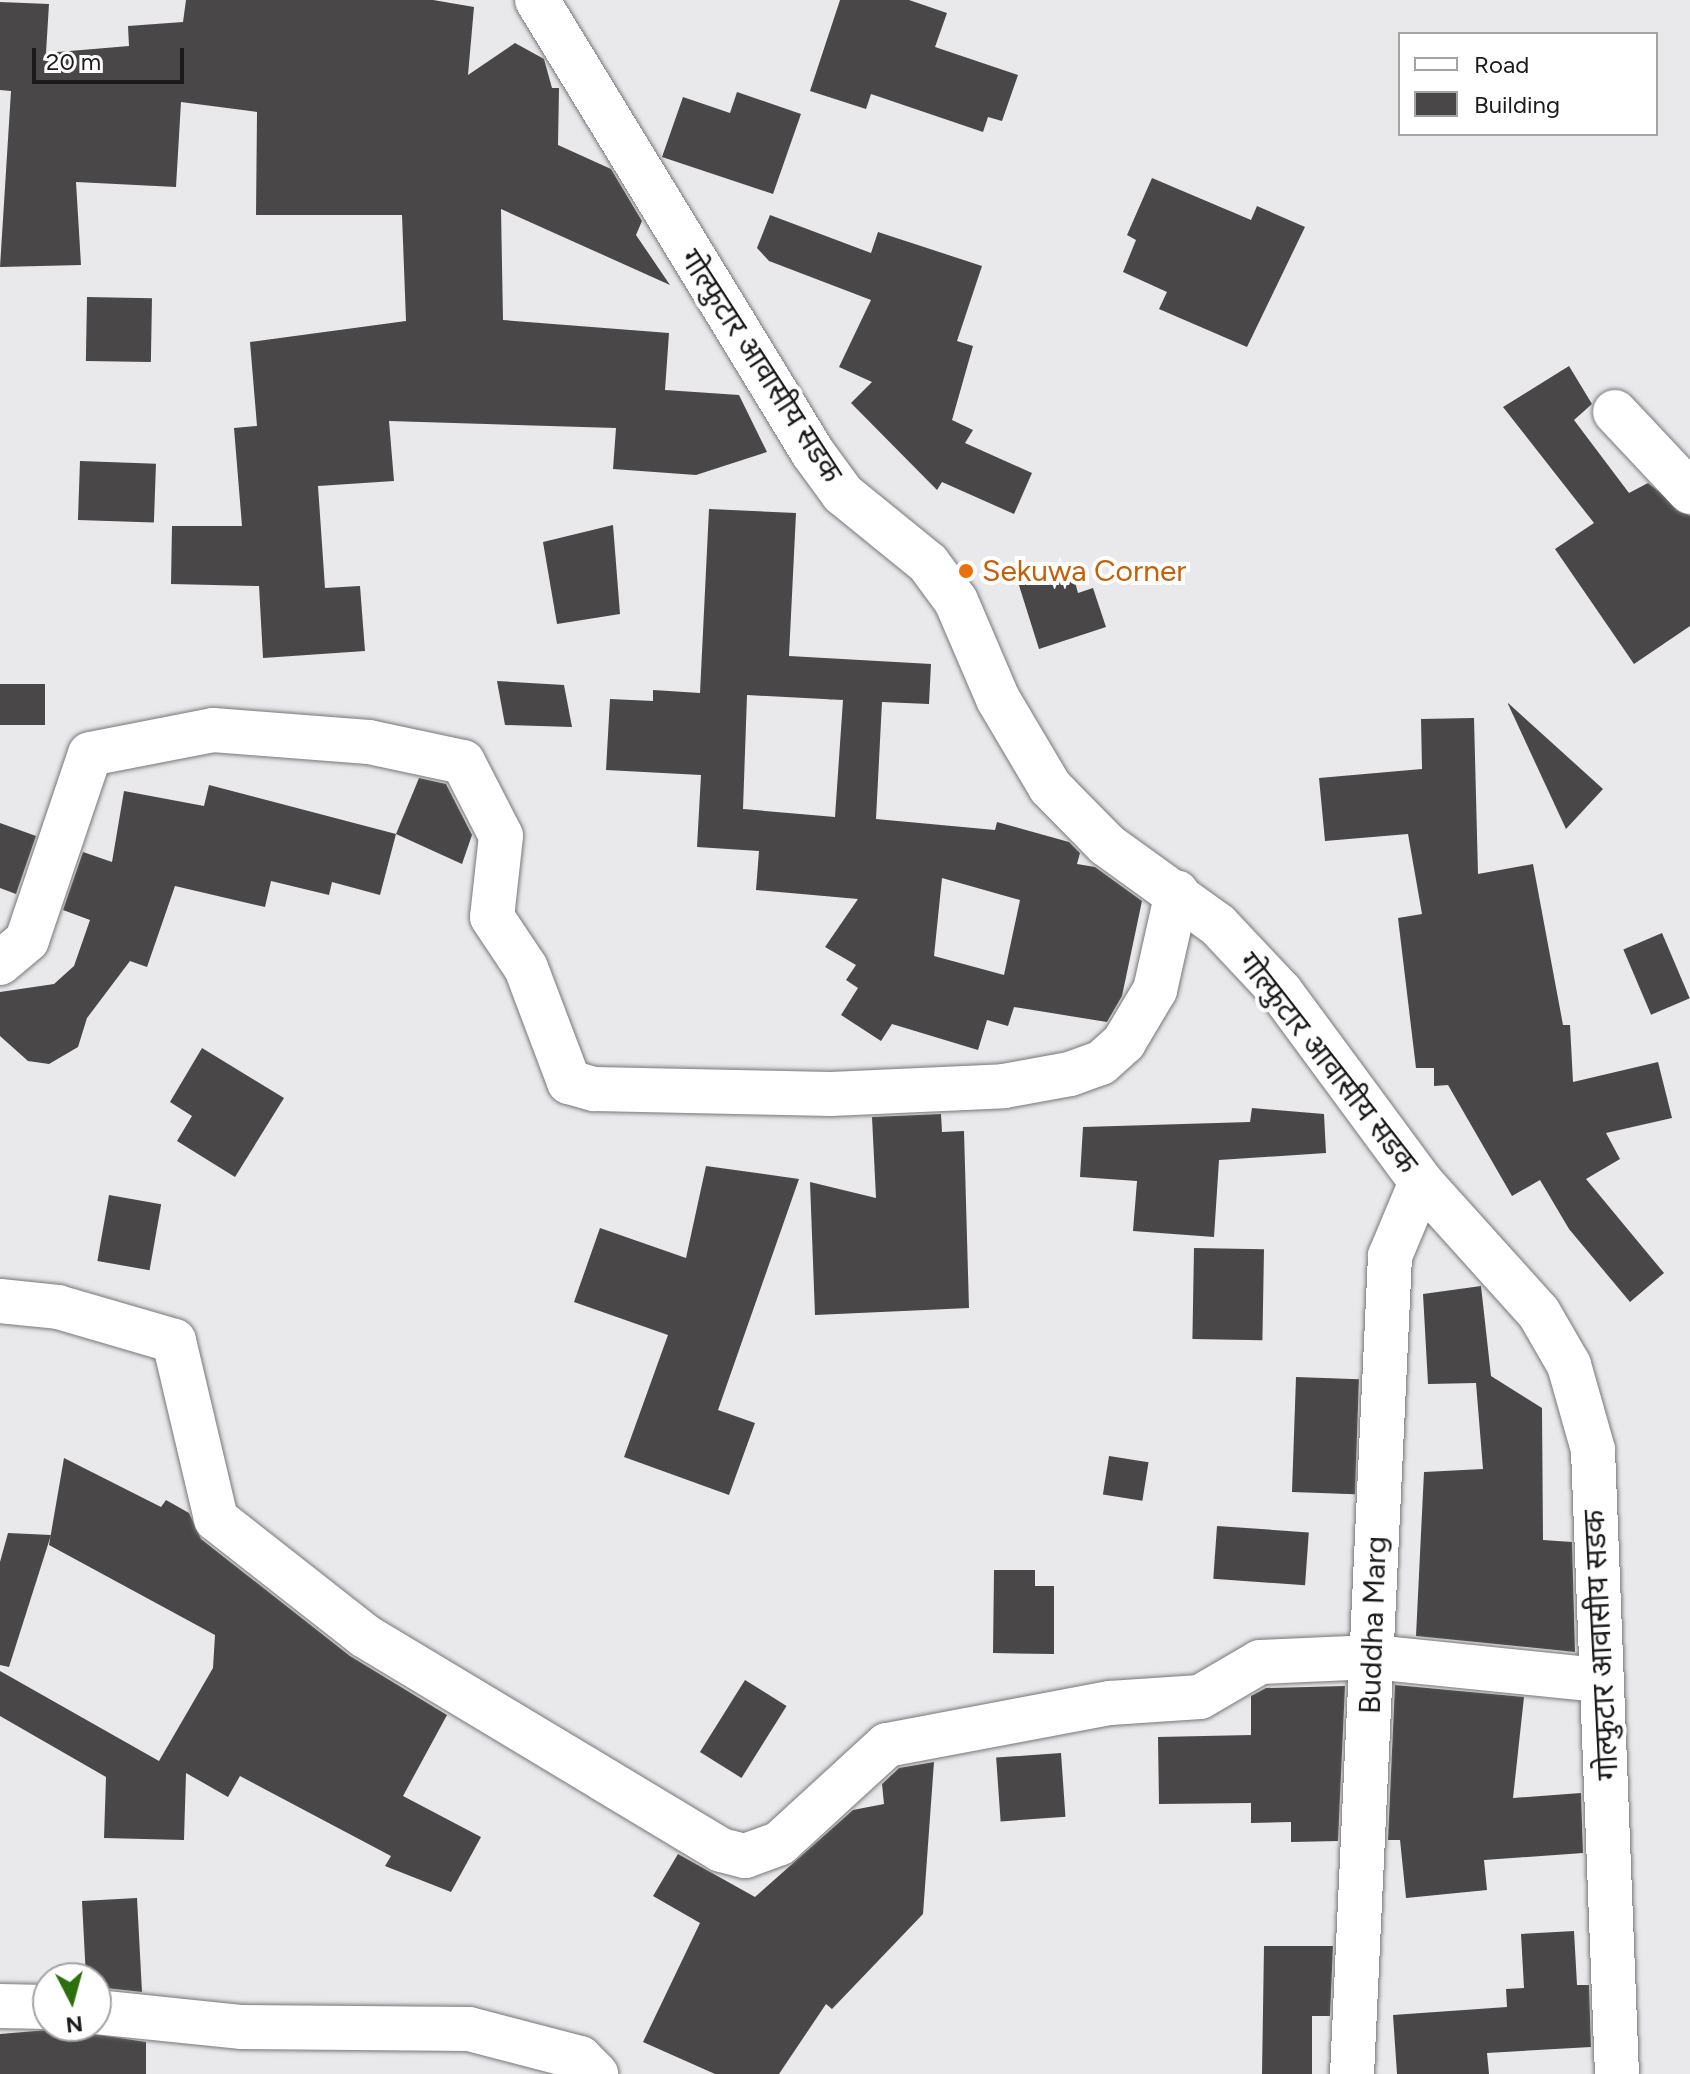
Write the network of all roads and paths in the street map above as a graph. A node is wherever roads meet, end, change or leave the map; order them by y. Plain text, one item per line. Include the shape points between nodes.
1 (537, 0) edge
2 (1615, 412) dead end
3 (1690, 492) edge
4 (1177, 892) junction
5 (0, 963) edge
6 (1421, 1182) junction
7 (0, 1301) edge
8 (1373, 1657) junction
9 (1600, 1680) junction
10 (0, 2006) edge
11 (32, 2007) edge
12 (112, 2014) edge
13 (596, 2074) edge
14 (1352, 2074) edge
15 (1617, 2074) edge

1 - 4 street, गोल्फुटार आवासीय सडक via 813,453 843,494 928,563 956,601 998,699 1050,787 1107,845
2 - 3 street
4 - 5 street via 1155,990 1124,1042 1101,1063 1070,1074 1004,1086 831,1094 594,1089 569,1082 526,968 492,917 501,836 463,762 369,742 213,730 90,754 27,940
4 - 6 street, गोल्फुटार आवासीय सडक via 1281,992
6 - 8 street, Buddha Marg via 1390,1256
6 - 9 street, गोल्फुटार आवासीय सडक via 1539,1313 1584,1402 1593,1450
7 - 8 street via 58,1307 174,1341 216,1519 365,1636 721,1850 745,1856 780,1843 887,1745 1110,1703 1200,1697 1260,1662
8 - 9 street
8 - 14 street, Buddha Marg
9 - 15 street, गोल्फुटार आवासीय सडक
10 - 11 street
12 - 13 street via 242,2027 469,2029 580,2058

